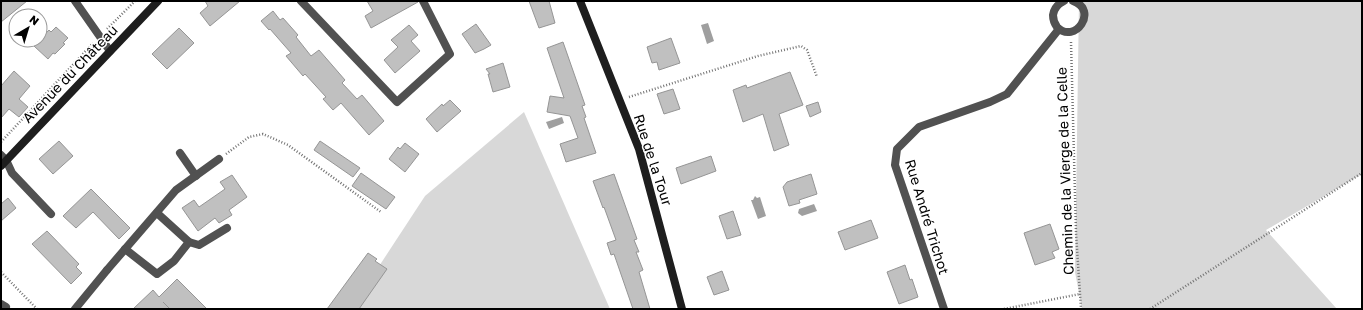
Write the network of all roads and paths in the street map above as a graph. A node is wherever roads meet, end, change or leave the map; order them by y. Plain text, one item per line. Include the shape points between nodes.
1 (75, 1) edge
2 (135, 1) edge
3 (158, 1) edge
4 (301, 1) edge
5 (423, 1) edge
6 (580, 1) edge
7 (1064, 1) edge
8 (1073, 1) edge
9 (1059, 29) junction
10 (1070, 32) junction
11 (100, 36) junction
12 (110, 51) junction
13 (817, 77) dead end
14 (620, 100) junction
15 (1, 142) edge
16 (180, 153) dead end
17 (3, 160) edge
18 (219, 160) joint
19 (1362, 173) edge
20 (196, 176) junction
21 (381, 212) dead end
22 (156, 213) junction
23 (51, 214) dead end
24 (227, 228) dead end
25 (189, 242) junction
26 (125, 250) junction
27 (1, 272) edge
28 (1080, 294) junction
29 (37, 309) edge
30 (76, 309) edge
31 (682, 309) edge
32 (944, 309) edge
33 (1004, 309) edge
34 (1081, 309) edge
35 (1150, 309) edge

1 - 11 street
2 - 11 path
3 - 12 street, Avenue du Château
4 - 5 street via 397,102 450,54
6 - 14 street, Rue de la Tour
7 - 9 street via 1053,13 1053,19
8 - 10 street via 1082,8 1084,18 1080,27
9 - 10 street
9 - 32 street, Rue André Trichot via 1007,94 919,127 897,149 895,165
10 - 28 path, Chemin de la Vierge de la Celle
11 - 12 street
11 - 15 path
12 - 17 street, Avenue du Château
13 - 14 path via 807,50 801,46 758,56
14 - 31 street, Rue de la Tour via 639,149
16 - 20 street
17 - 23 street
18 - 20 street
18 - 21 path via 249,137 262,134 288,145
19 - 35 path
20 - 22 street via 176,190
22 - 25 street
22 - 26 street
24 - 25 street via 199,245
25 - 26 street via 174,261 157,274
26 - 30 street
27 - 29 path
28 - 33 path
28 - 34 path, Chemin de la Vierge de la Celle

